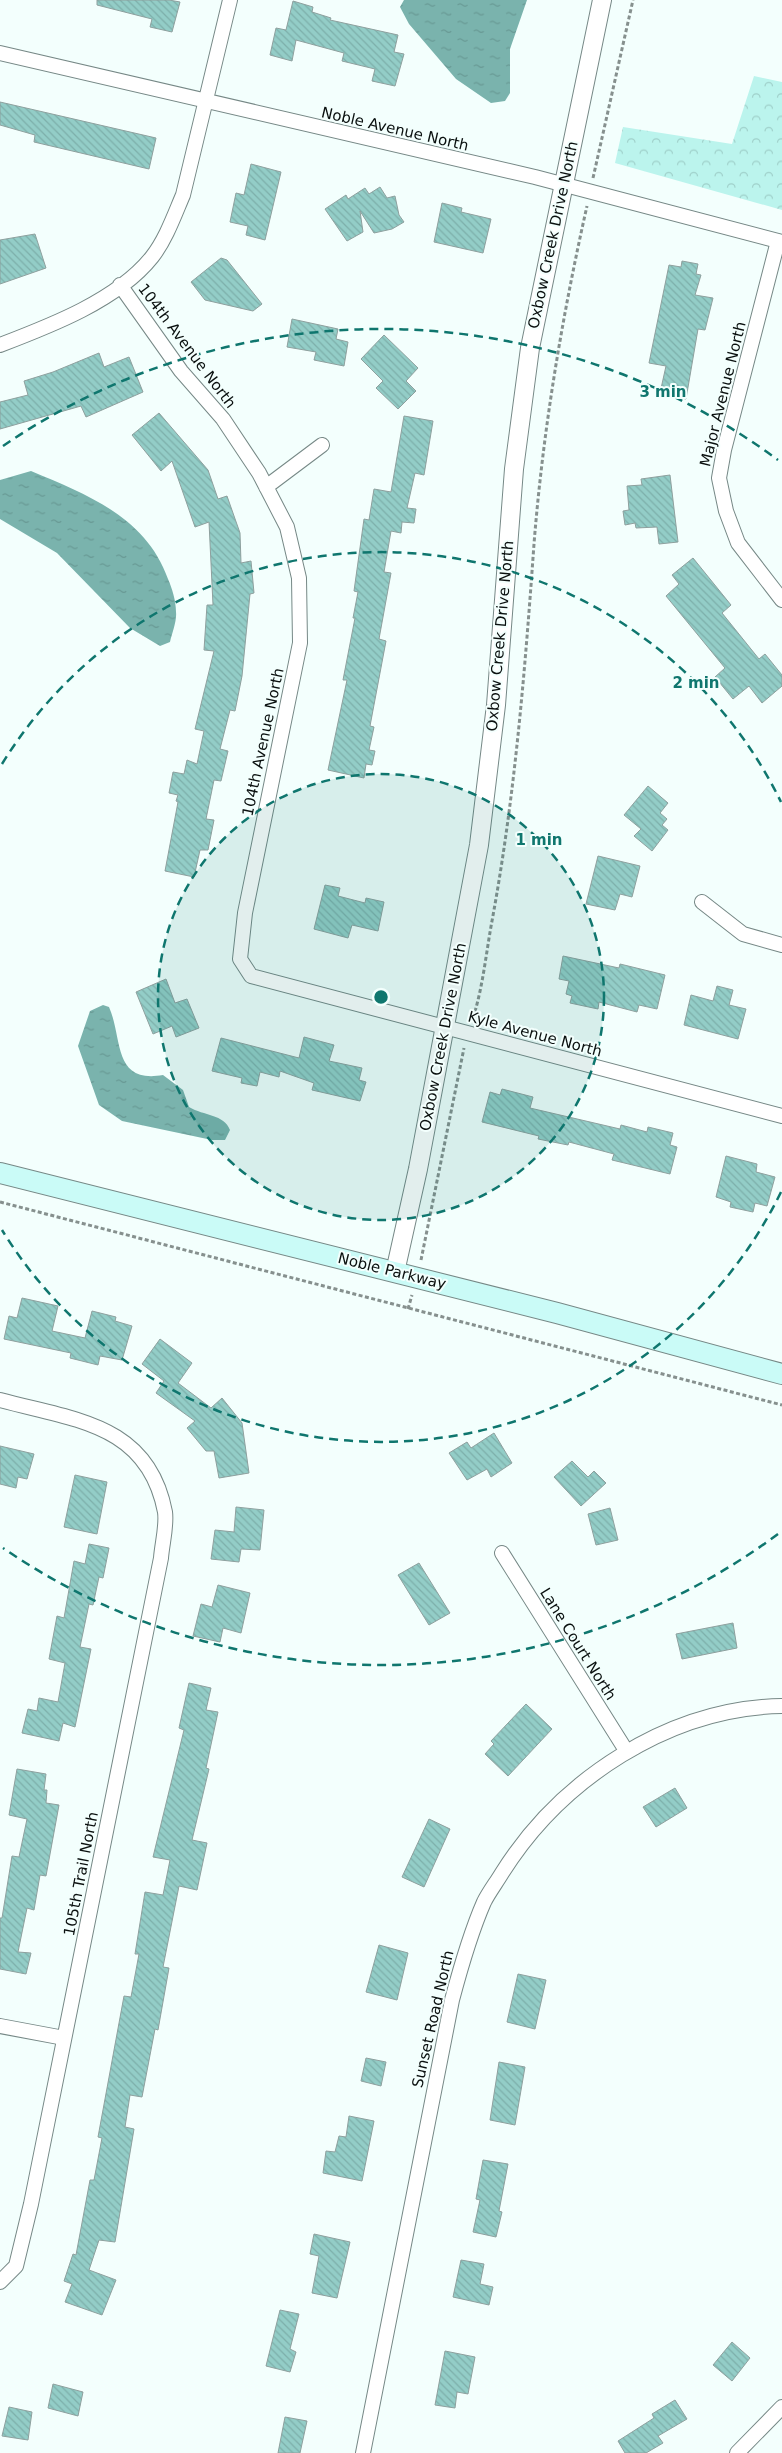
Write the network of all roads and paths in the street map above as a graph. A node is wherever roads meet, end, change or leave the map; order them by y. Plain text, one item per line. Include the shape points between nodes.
1 (230, 0) edge
2 (602, 0) edge
3 (633, 0) edge
4 (0, 53) edge
5 (206, 102) junction
6 (596, 168) dead end
7 (563, 185) junction
8 (585, 215) dead end
9 (780, 242) edge
10 (120, 285) junction
11 (0, 345) edge
12 (322, 445) dead end
13 (266, 486) junction
14 (782, 600) edge
15 (702, 902) dead end
16 (782, 945) edge
17 (251, 976) joint
18 (474, 1014) dead end
19 (445, 1026) junction
20 (463, 1050) dead end
21 (782, 1116) edge
22 (0, 1173) edge
23 (0, 1202) edge
24 (425, 1244) dead end
25 (395, 1272) junction
26 (782, 1374) edge
27 (0, 1400) edge
28 (782, 1405) edge
29 (502, 1552) dead end
30 (782, 1706) edge
31 (627, 1752) junction
32 (0, 2026) edge
33 (64, 2038) junction
34 (0, 2282) edge
35 (782, 2407) edge
36 (363, 2453) edge
37 (737, 2453) edge

1 - 5 street, 104th Avenue North
2 - 7 street, Oxbow Creek Drive North
3 - 6 path
4 - 5 street, Noble Avenue North
5 - 7 street, Noble Avenue North
5 - 10 street, 104th Avenue North via 183,195 171,224 152,256
7 - 9 street, Noble Avenue North
7 - 19 street, Oxbow Creek Drive North via 524,386 514,469 493,734 476,863
8 - 18 path via 566,307 544,446 509,814
9 - 14 street, Major Avenue North via 719,478 726,511 738,543
10 - 11 street via 58,322
10 - 13 street, 104th Avenue North via 181,371 223,419
12 - 13 street
13 - 17 street, 104th Avenue North via 287,527 299,578 300,643 245,913 240,959
15 - 16 street via 743,934
17 - 19 street, Kyle Avenue North
19 - 21 street, Kyle Avenue North
19 - 25 street, Oxbow Creek Drive North
20 - 24 path
22 - 25 main road, Noble Parkway
23 - 28 path
25 - 26 main road, Noble Parkway
27 - 33 street, 105th Trail North via 85,1422 123,1439 149,1466 165,1514 161,1558
29 - 31 street, Lane Court North
30 - 31 street, Sunset Road North via 722,1714 672,1730
31 - 36 street, Sunset Road North via 583,1781 545,1816 512,1857 485,1901 465,1949 452,2000
32 - 33 street
33 - 34 street, 105th Trail North via 16,2266
35 - 37 street

